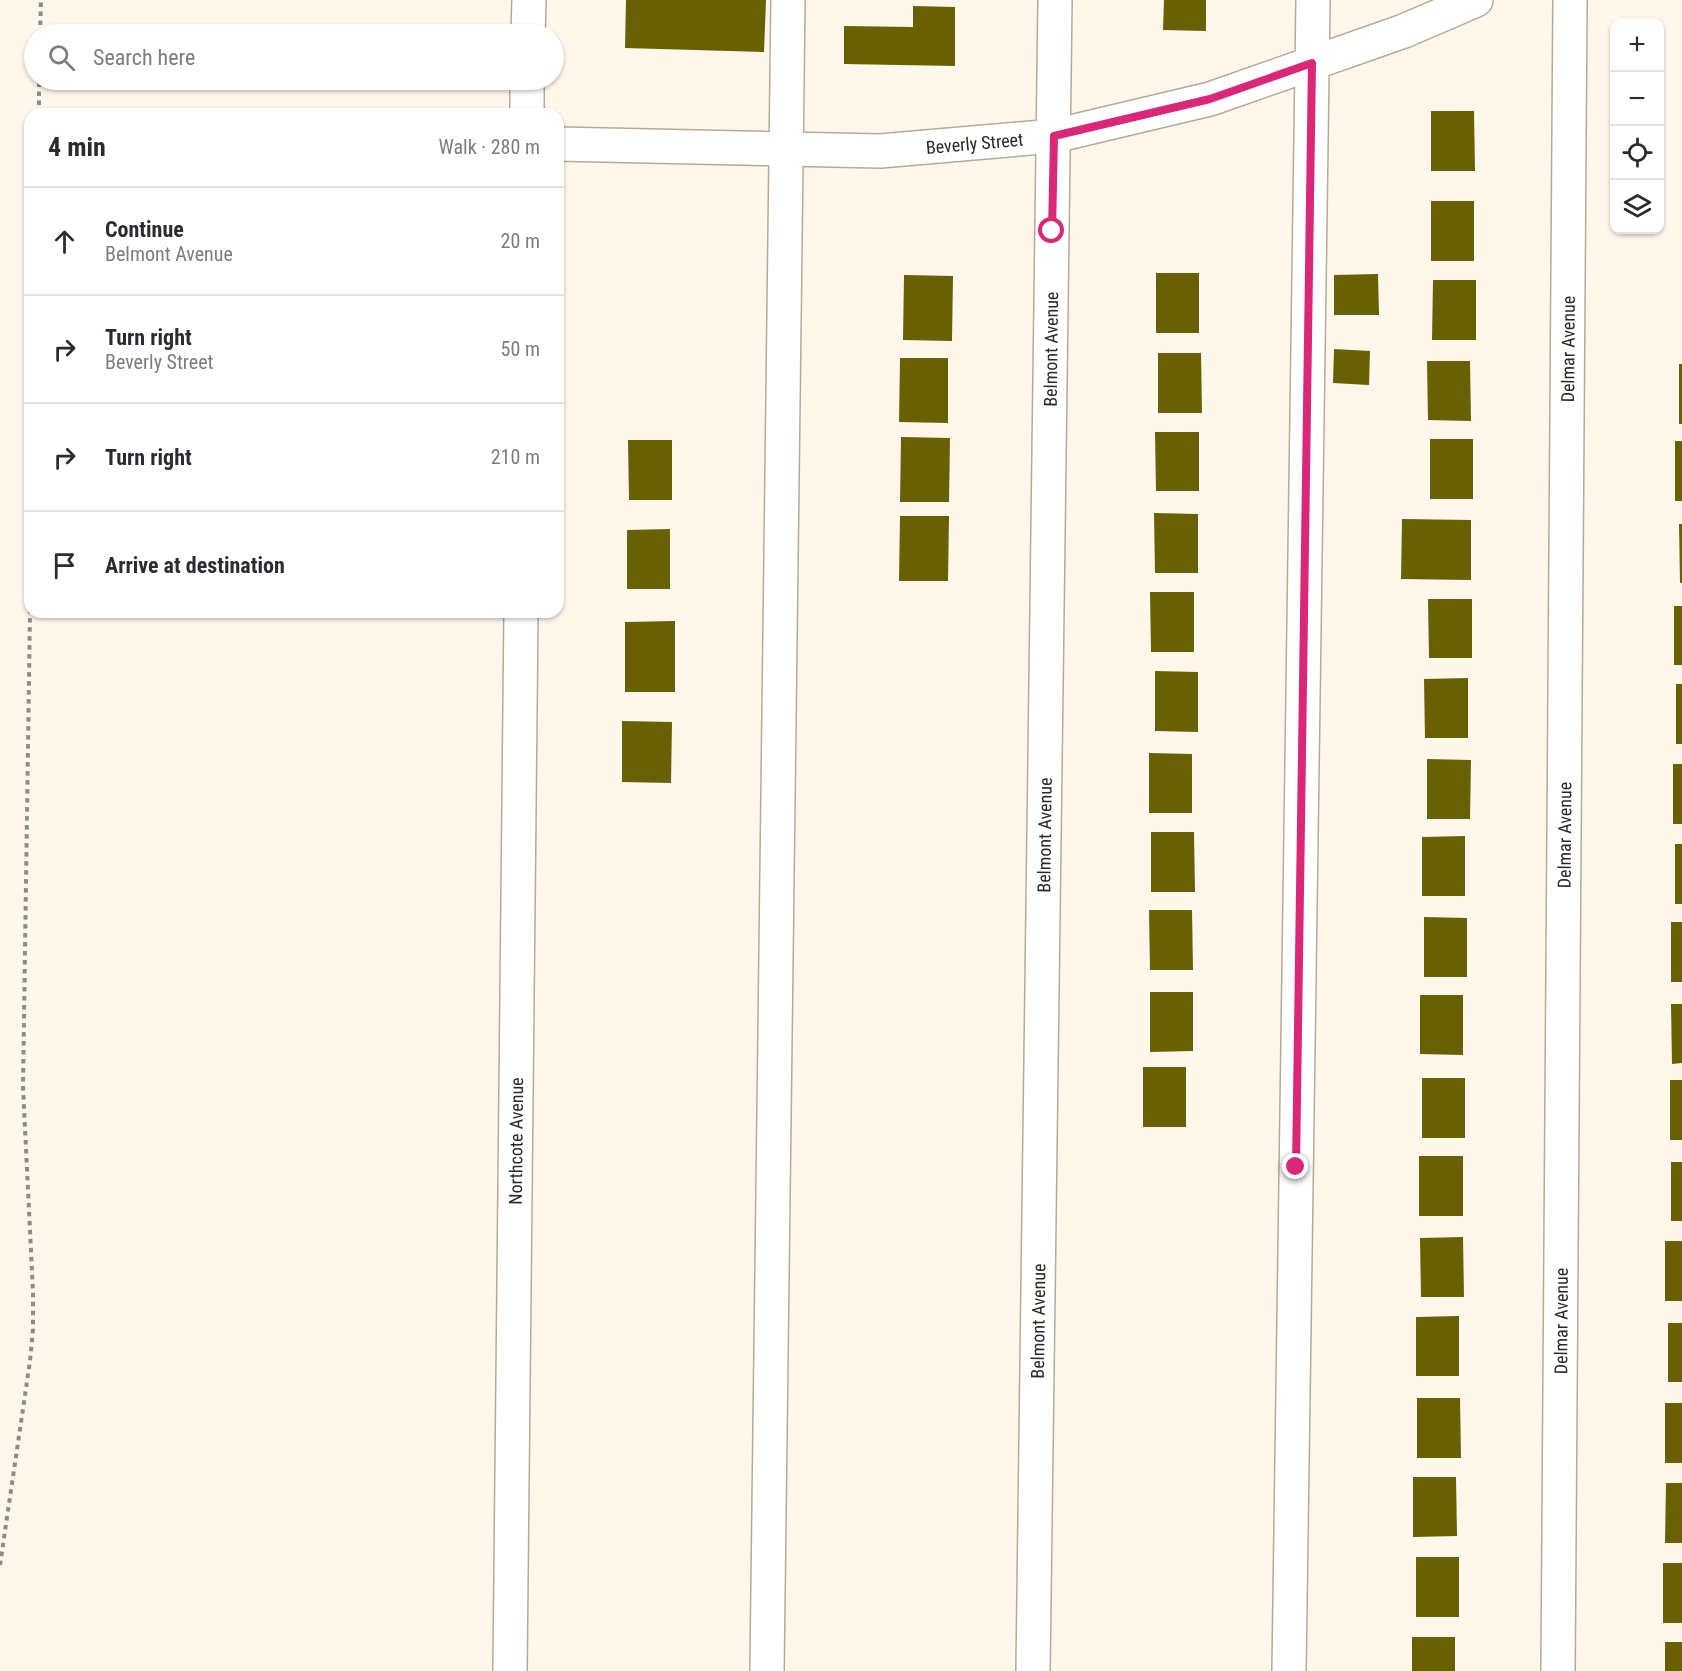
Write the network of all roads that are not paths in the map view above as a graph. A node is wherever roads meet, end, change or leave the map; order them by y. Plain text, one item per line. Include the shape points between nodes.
1 (529, 0) edge
2 (788, 0) edge
3 (1055, 0) edge
4 (1313, 0) edge
5 (1476, 0) edge
6 (1570, 0) edge
7 (528, 24) edge
8 (1312, 63) junction
9 (528, 90) edge
10 (527, 108) edge
11 (1054, 136) junction
12 (564, 144) edge
13 (786, 149) junction
14 (521, 618) edge
15 (510, 1671) edge
16 (767, 1671) edge
17 (1033, 1671) edge
18 (1289, 1671) edge
19 (1558, 1671) edge

1 - 7 street
2 - 13 street
3 - 11 street, Belmont Avenue
4 - 8 street
5 - 8 street, Beverly Street via 1404,31
6 - 19 street, Delmar Avenue
8 - 11 street, Beverly Street via 1210,99
8 - 18 street
9 - 10 street
11 - 13 street, Beverly Street via 880,151
11 - 17 street, Belmont Avenue
12 - 13 street, Beverly Street
13 - 16 street
14 - 15 street, Northcote Avenue

